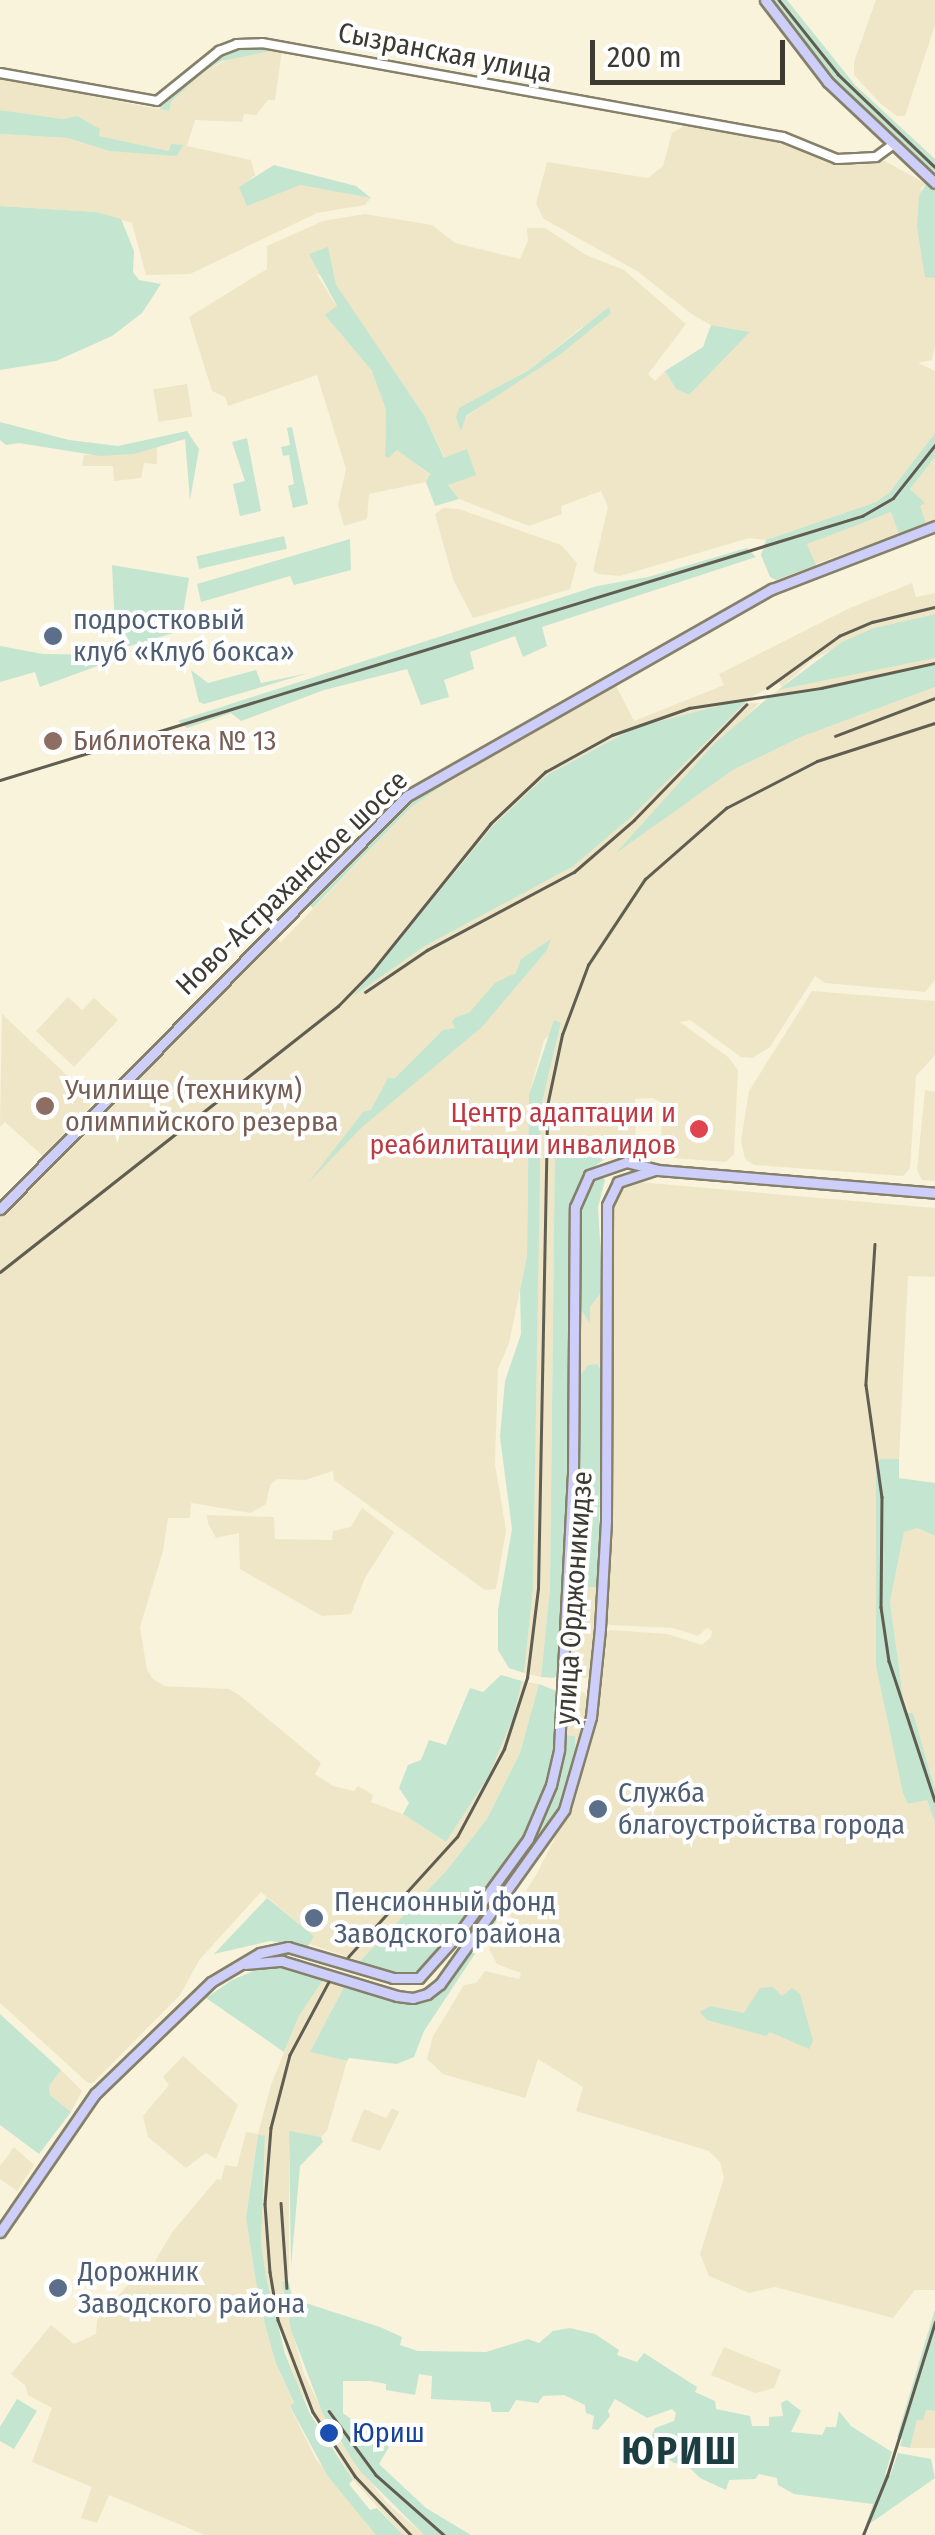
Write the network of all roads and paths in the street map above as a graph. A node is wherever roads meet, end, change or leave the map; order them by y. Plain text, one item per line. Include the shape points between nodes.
1 (765, 0) edge
2 (0, 73) edge
3 (894, 144) junction
4 (935, 183) edge
5 (935, 526) edge
6 (658, 1170) junction
7 (594, 1171) junction
8 (612, 1187) junction
9 (935, 1194) edge
10 (0, 1209) edge
11 (528, 1839) junction
12 (540, 1849) junction
13 (226, 1972) junction
14 (0, 2232) edge

1 - 3 main road via 809,60
2 - 3 street, Сызранская улица via 156,102 218,51 262,43 782,137 837,160 876,156
3 - 4 main road
5 - 10 main road, Ново-Астраханское шоссе via 772,589 407,796
6 - 7 main road via 626,1162
6 - 8 main road
6 - 9 main road
7 - 8 main road via 608,1174
7 - 11 main road, улица Орджоникидзе via 575,1207 573,1475 559,1749 552,1786
8 - 12 main road, улица Орджоникидзе via 606,1226 606,1520 594,1687 576,1778
11 - 12 main road
11 - 13 main road, улица Орджоникидзе via 419,1978 393,1978 288,1948 260,1953
12 - 13 main road, улица Орджоникидзе via 440,1984 420,1997 396,1996 282,1961
13 - 14 main road, улица Орджоникидзе via 95,2094

